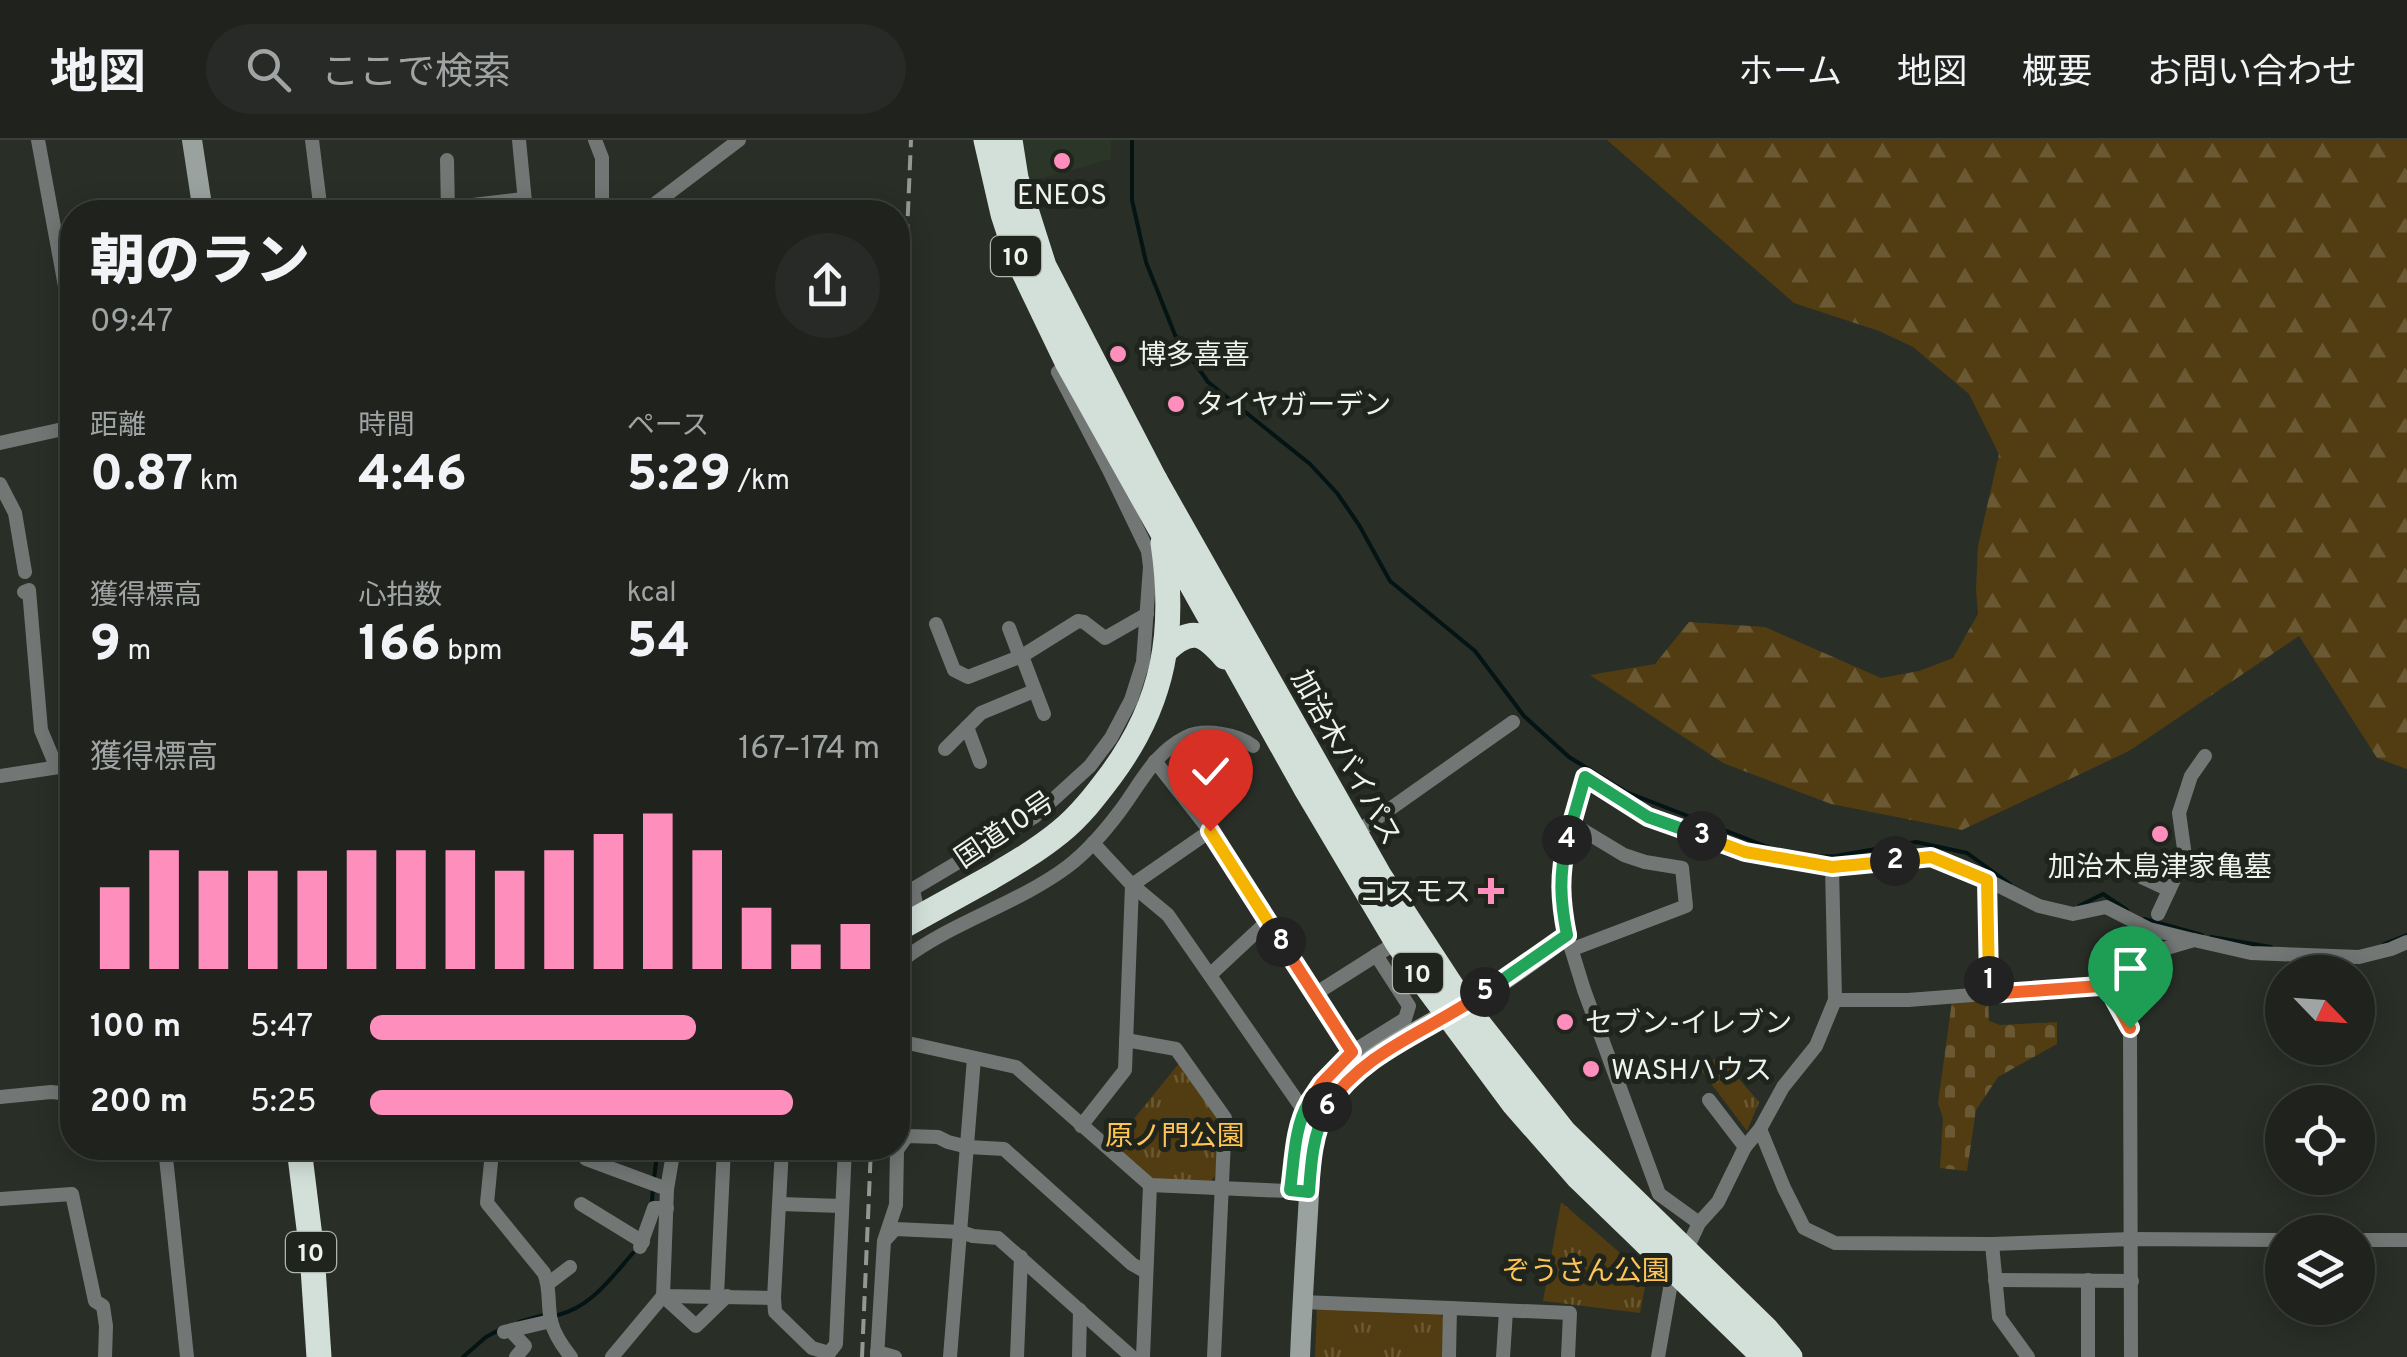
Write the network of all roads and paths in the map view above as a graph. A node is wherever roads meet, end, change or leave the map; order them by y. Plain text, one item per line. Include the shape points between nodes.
1 (38, 140) edge
2 (192, 140) edge
3 (312, 140) edge
4 (518, 140) edge
5 (595, 140) edge
6 (738, 140) edge
7 (986, 140) edge
8 (1010, 140) edge
9 (447, 160) dead end
10 (201, 200) edge
11 (320, 200) edge
12 (448, 200) edge
13 (523, 200) edge
14 (602, 200) edge
15 (660, 200) edge
16 (60, 259) edge
17 (1080, 372) junction
18 (60, 430) edge
19 (0, 443) edge
20 (1155, 480) junction
21 (0, 484) edge
22 (1160, 524) junction
23 (25, 572) dead end
24 (24, 592) dead end
25 (1147, 614) junction
26 (936, 624) dead end
27 (1009, 628) dead end
28 (1166, 650) junction
29 (1021, 656) junction
30 (1248, 683) junction
31 (1034, 691) junction
32 (1044, 714) dead end
33 (1513, 722) dead end
34 (967, 726) junction
35 (1252, 746) dead end
36 (945, 749) dead end
37 (2205, 756) dead end
38 (1155, 761) junction
39 (980, 762) dead end
40 (56, 766) junction
41 (60, 766) edge
42 (0, 776) edge
43 (1571, 823) junction
44 (1210, 831) junction
45 (1356, 833) junction
46 (1092, 843) junction
47 (1832, 867) junction
48 (2137, 875) dead end
49 (1987, 880) junction
50 (1132, 885) junction
51 (2169, 890) junction
52 (1268, 921) junction
53 (910, 922) edge
54 (2153, 923) junction
55 (2194, 940) junction
56 (1570, 942) junction
57 (2407, 942) edge
58 (924, 944) junction
59 (1386, 948) junction
60 (910, 954) edge
61 (1211, 974) junction
62 (2116, 978) junction
63 (1314, 994) junction
64 (1989, 994) junction
65 (1834, 1000) junction
66 (1456, 1010) junction
67 (1126, 1040) junction
68 (910, 1043) edge
69 (1352, 1052) junction
70 (974, 1058) junction
71 (60, 1093) edge
72 (0, 1097) edge
73 (1710, 1100) dead end
74 (1304, 1110) junction
75 (1081, 1126) junction
76 (1760, 1128) junction
77 (910, 1136) edge
78 (968, 1146) junction
79 (1745, 1147) junction
80 (166, 1160) edge
81 (300, 1160) edge
82 (491, 1160) edge
83 (589, 1160) edge
84 (672, 1160) edge
85 (724, 1160) edge
86 (782, 1160) edge
87 (844, 1160) edge
88 (898, 1160) edge
89 (1150, 1185) junction
90 (667, 1188) junction
91 (1222, 1189) junction
92 (1300, 1191) junction
93 (0, 1199) edge
94 (581, 1204) dead end
95 (780, 1204) junction
96 (842, 1206) junction
97 (667, 1208) junction
98 (1699, 1223) junction
99 (961, 1232) junction
100 (2132, 1239) junction
101 (2265, 1240) edge
102 (2375, 1240) edge
103 (2407, 1240) edge
104 (884, 1241) junction
105 (1992, 1244) junction
106 (1021, 1257) junction
107 (1681, 1261) junction
108 (570, 1267) dead end
109 (1146, 1272) junction
110 (1996, 1280) junction
111 (2088, 1280) junction
112 (2132, 1281) junction
113 (549, 1283) junction
114 (663, 1296) junction
115 (722, 1296) junction
116 (774, 1298) junction
117 (1302, 1302) junction
118 (1450, 1308) junction
119 (1080, 1310) junction
120 (1506, 1311) junction
121 (551, 1321) junction
122 (562, 1353) edge
123 (877, 1354) edge
124 (1656, 1356) edge
125 (105, 1357) edge
126 (188, 1357) edge
127 (319, 1357) edge
128 (516, 1357) edge
129 (612, 1357) edge
130 (895, 1357) edge
131 (950, 1357) edge
132 (1017, 1357) edge
133 (1079, 1357) edge
134 (1132, 1357) edge
135 (1143, 1357) edge
136 (1214, 1357) edge
137 (1300, 1357) edge
138 (1448, 1357) edge
139 (1502, 1357) edge
140 (1568, 1357) edge
141 (1764, 1357) edge
142 (1790, 1357) edge
143 (2028, 1357) edge
144 (2088, 1357) edge
145 (2132, 1357) edge

1 - 16 street
2 - 10 street
3 - 11 street
4 - 13 street
5 - 14 street
6 - 15 street
7 - 17 highway, 国道10号 / 10 via 1018,260
8 - 17 highway, 国道10号 / 10 via 1016,178
9 - 12 street
17 - 20 highway, 国道10号 / 10
17 - 22 highway, 国道10号 / 10
17 - 25 street via 1058,372 1148,551
18 - 19 street
20 - 22 highway, 国道10号 / 10
20 - 45 highway, 加治木バイパス / 10
21 - 23 street via 14,513
22 - 28 highway, 国道10号 / 10 via 1168,575
22 - 30 highway, 加治木バイパス / 10
24 - 40 street via 29,590 42,730
25 - 29 street via 1106,638 1078,622
25 - 58 street via 1131,700 1090,766 1034,817 913,889
26 - 29 street via 954,670 968,678
27 - 29 street
28 - 30 highway, 10 via 1188,635 1203,636
28 - 53 highway, 国道10号 / 10, bridge via 1137,736 1090,803 1028,856
29 - 31 street
30 - 59 highway, 加治木バイパス / 10
31 - 32 street
31 - 34 street via 980,713
33 - 45 street
34 - 36 street
34 - 39 street
35 - 38 street via 1200,733
37 - 51 street via 2179,813 2185,856
38 - 44 street
38 - 46 street
40 - 41 street
40 - 42 street
43 - 47 street via 1585,777 1648,817 1745,852
43 - 56 street via 1560,870
43 - 56 street via 1624,856 1682,868 1686,906
44 - 50 street
44 - 52 street
45 - 66 highway, 加治木バイパス / 10
46 - 50 street
46 - 58 street via 1053,875
47 - 49 street via 1931,857
47 - 65 street
48 - 51 street
49 - 54 street via 2038,906 2073,914 2106,907
49 - 64 street
50 - 61 street via 1168,915
50 - 67 street
51 - 54 street
52 - 61 street
52 - 63 street
54 - 55 street
55 - 57 street via 2251,952 2359,958
55 - 62 street via 2136,957
56 - 66 street
56 - 98 street via 1659,1194
58 - 60 street
59 - 63 street
59 - 66 highway, 加治木バイパス / 10
59 - 69 street via 1409,1006 1405,1019
61 - 74 street
62 - 64 street via 2100,986
62 - 100 street via 2114,999 2130,1028
63 - 69 street
64 - 65 street
65 - 76 street via 1816,1046
66 - 92 street via 1360,1068 1340,1088 1320,1120
66 - 107 highway, 加治木バイパス / 10
67 - 75 street via 1126,1070
67 - 91 street via 1176,1049 1225,1118
68 - 70 street
69 - 74 street
70 - 75 street via 1016,1067
70 - 78 street
71 - 72 street
73 - 79 street
74 - 92 street
75 - 89 street
76 - 79 street
76 - 105 street via 1804,1228 1819,1236 1836,1243
77 - 78 street
78 - 99 street
78 - 109 street via 1004,1148
79 - 98 street via 1718,1202
80 - 126 street
81 - 127 highway, 10
82 - 113 street via 488,1203
83 - 90 street
84 - 90 street
85 - 115 street
86 - 95 street
87 - 96 street
88 - 104 street via 896,1204
89 - 91 street
89 - 109 street
90 - 97 street
91 - 92 street
91 - 136 street
92 - 117 street
93 - 125 street via 72,1194 95,1301 104,1306
94 - 97 street via 641,1246 654,1208
95 - 96 street
95 - 116 street
96 - 116 street via 836,1344 829,1353 812,1348 775,1312
97 - 114 street
98 - 107 street
99 - 104 street via 895,1229
99 - 106 street via 998,1238
99 - 131 street
100 - 101 street
100 - 105 street
100 - 112 street
102 - 103 street
104 - 123 street
105 - 110 street
106 - 119 street
106 - 132 street
107 - 124 street via 1670,1282
107 - 141 highway, 加治木バイパス / 10
107 - 142 highway, 加治木バイパス / 10 via 1766,1329
108 - 113 street
109 - 135 street
110 - 111 street
110 - 143 street via 1999,1317
111 - 112 street
111 - 144 street
112 - 145 street
113 - 121 street
114 - 115 street
114 - 115 street via 696,1326
114 - 129 street
115 - 116 street
117 - 118 street
117 - 137 street
118 - 120 street
118 - 138 street
119 - 133 street
119 - 134 street
120 - 139 street
120 - 140 street via 1570,1313
121 - 122 street
121 - 128 street via 508,1332 525,1346
123 - 130 street

